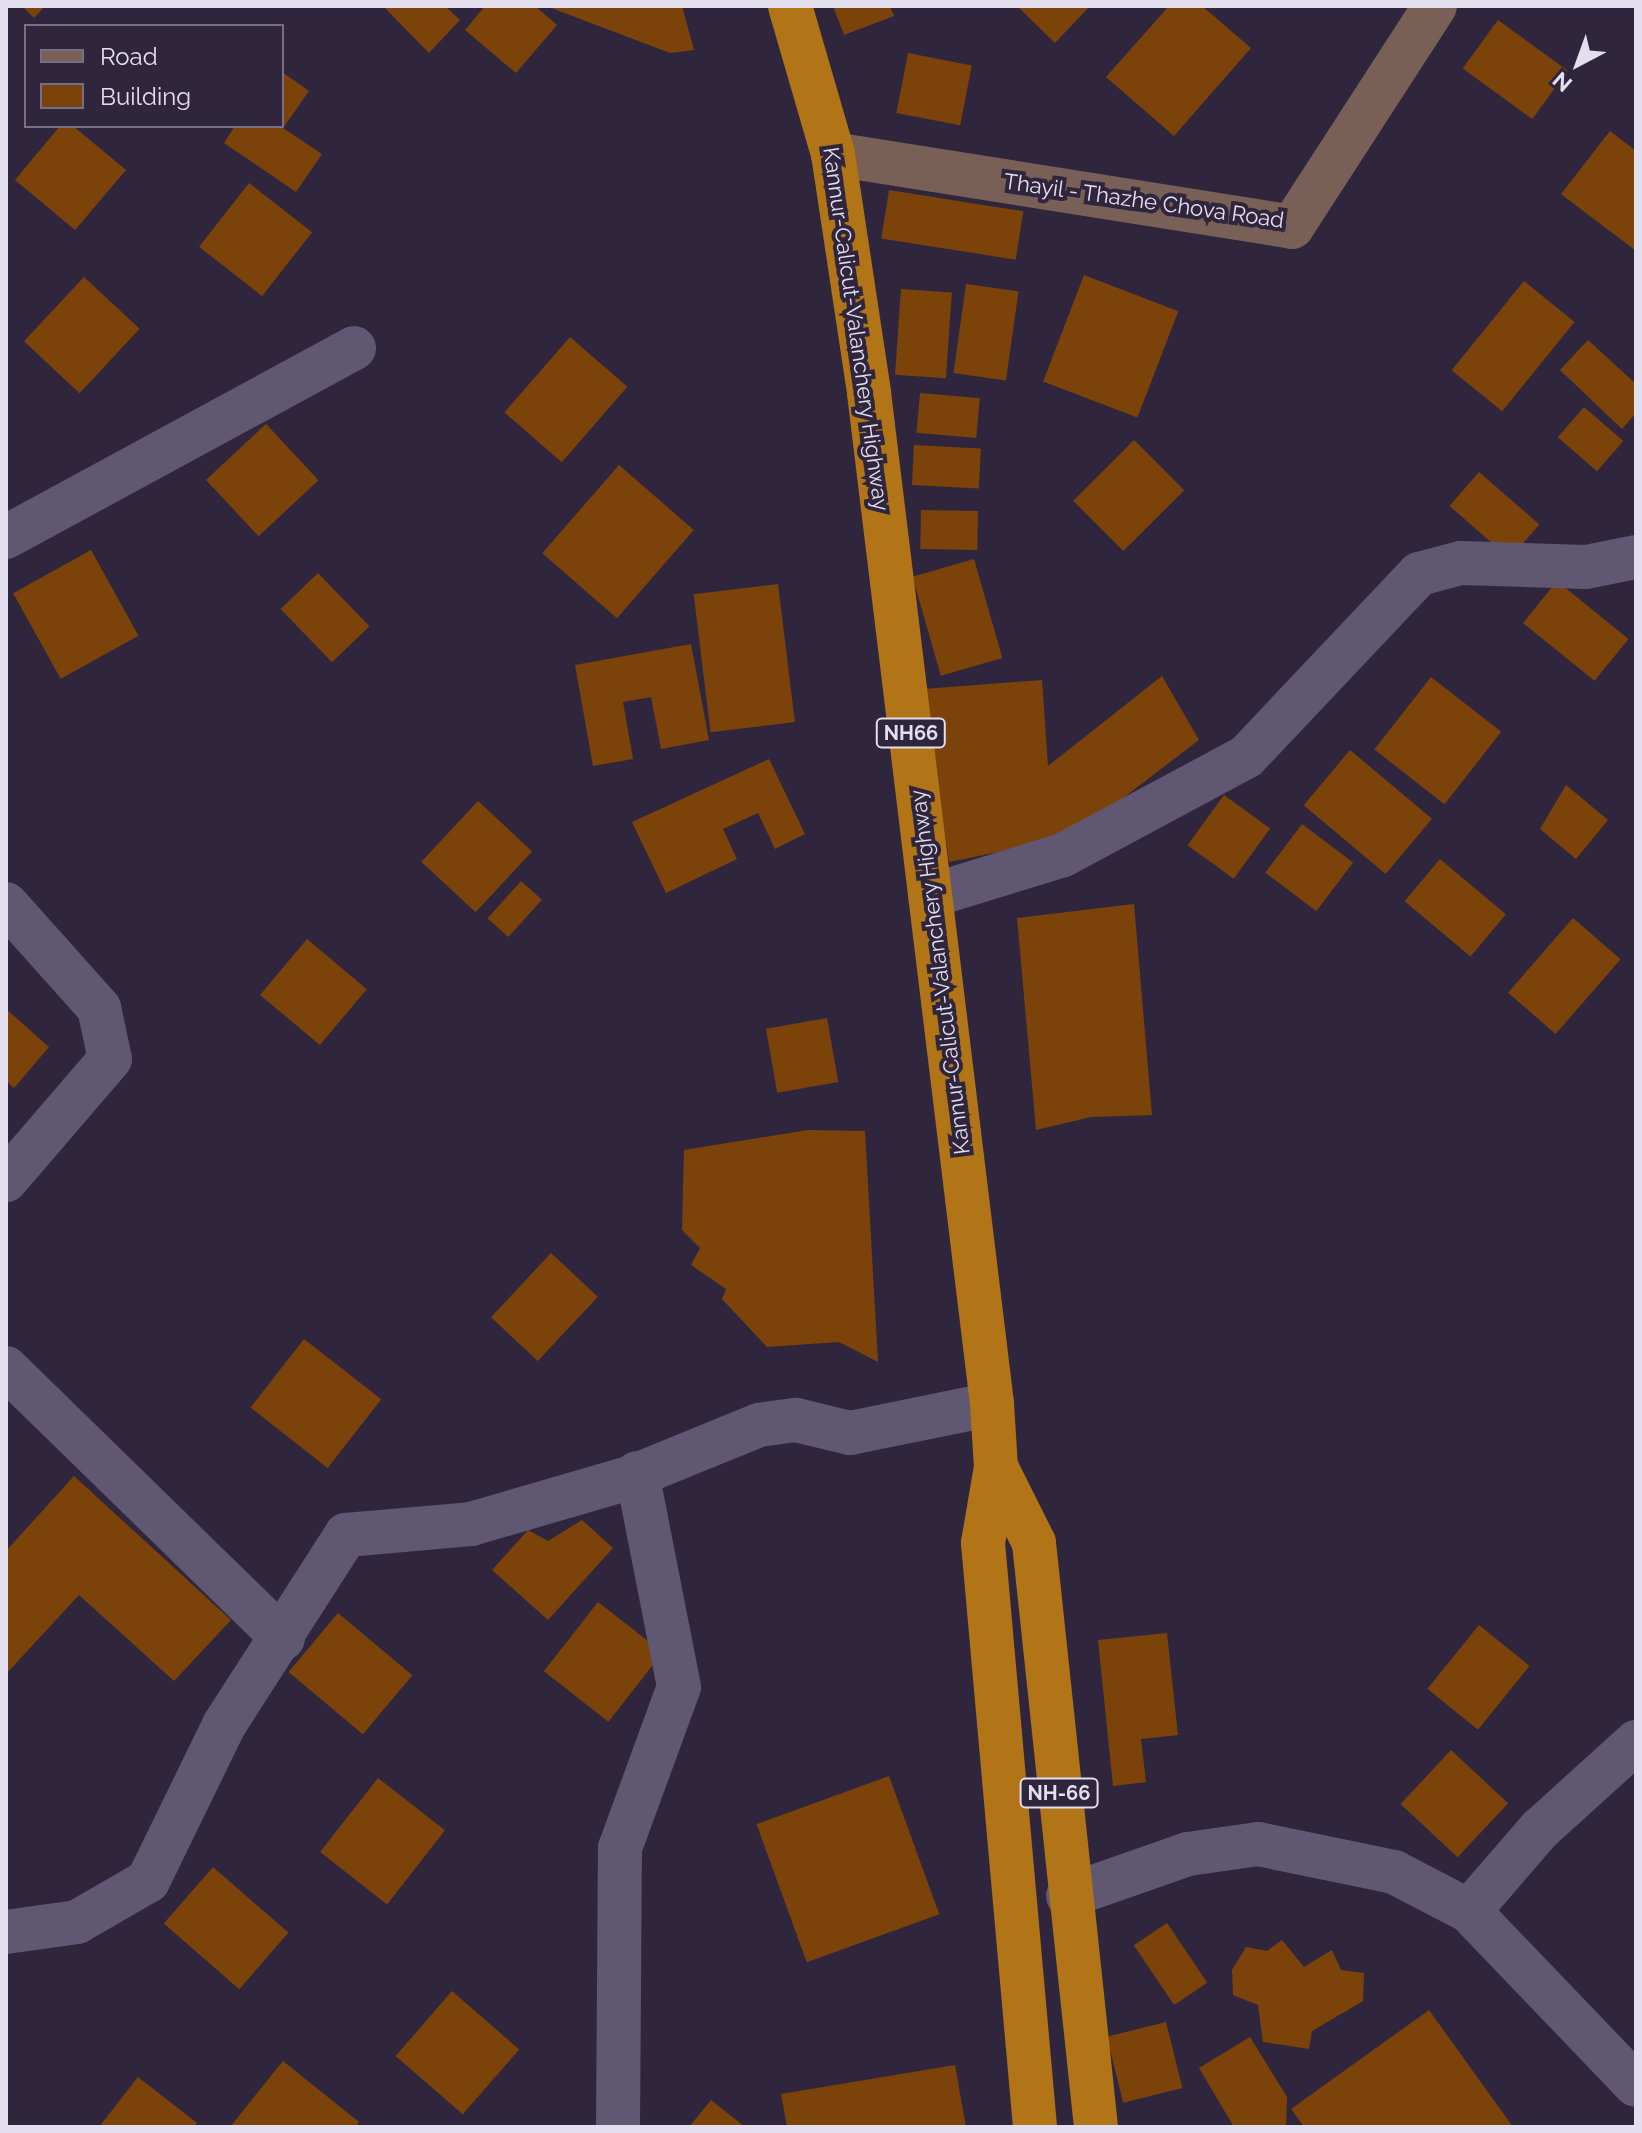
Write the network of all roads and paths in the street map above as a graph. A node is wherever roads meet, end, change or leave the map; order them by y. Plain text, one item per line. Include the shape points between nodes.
1 (790, 6) edge
2 (1435, 6) edge
3 (833, 154) junction
4 (354, 348) dead end
5 (6, 537) edge
6 (1636, 557) edge
7 (930, 896) junction
8 (6, 904) edge
9 (6, 1180) edge
10 (6, 1368) edge
11 (992, 1404) junction
12 (996, 1467) junction
13 (637, 1473) junction
14 (283, 1638) junction
15 (1636, 1742) edge
16 (1068, 1896) junction
17 (1469, 1911) junction
18 (1016, 1914) junction
19 (6, 1932) edge
20 (1636, 2085) edge
21 (618, 2127) edge
22 (1035, 2127) edge
23 (1096, 2127) edge

1 - 3 highway, Kannur-Calicut-Valanchery Highway / NH66
2 - 3 street, Thayil - Thazhe Chova Road via 1292,227
3 - 7 highway, Kannur-Calicut-Valanchery Highway / NH66
4 - 5 street
6 - 7 street via 1586,567 1461,563 1419,574 1246,757 1063,855
7 - 11 highway, Kannur-Calicut-Valanchery Highway / NH66
8 - 9 street via 99,1008 110,1059
10 - 14 street
11 - 12 highway, Kannur-Calicut-Valanchery Highway / NH66
11 - 13 street via 850,1433 796,1420 759,1425
12 - 16 highway, Kannur-Calicut-Valanchery Highway / NH-66 via 1034,1543
12 - 18 highway, Kannur-Calicut-Valanchery Highway / NH66 via 983,1543
13 - 14 street via 471,1524 346,1535
13 - 21 street via 679,1687 620,1848
14 - 19 street via 224,1725 148,1881 77,1922
15 - 17 street via 1539,1830
16 - 17 street via 1188,1854 1258,1844 1394,1872
16 - 18 highway
16 - 23 highway, Kannur-Calicut-Valanchery Highway / NH-66
17 - 20 street
18 - 22 highway, Kannur-Calicut-Valanchery Highway / NH66

